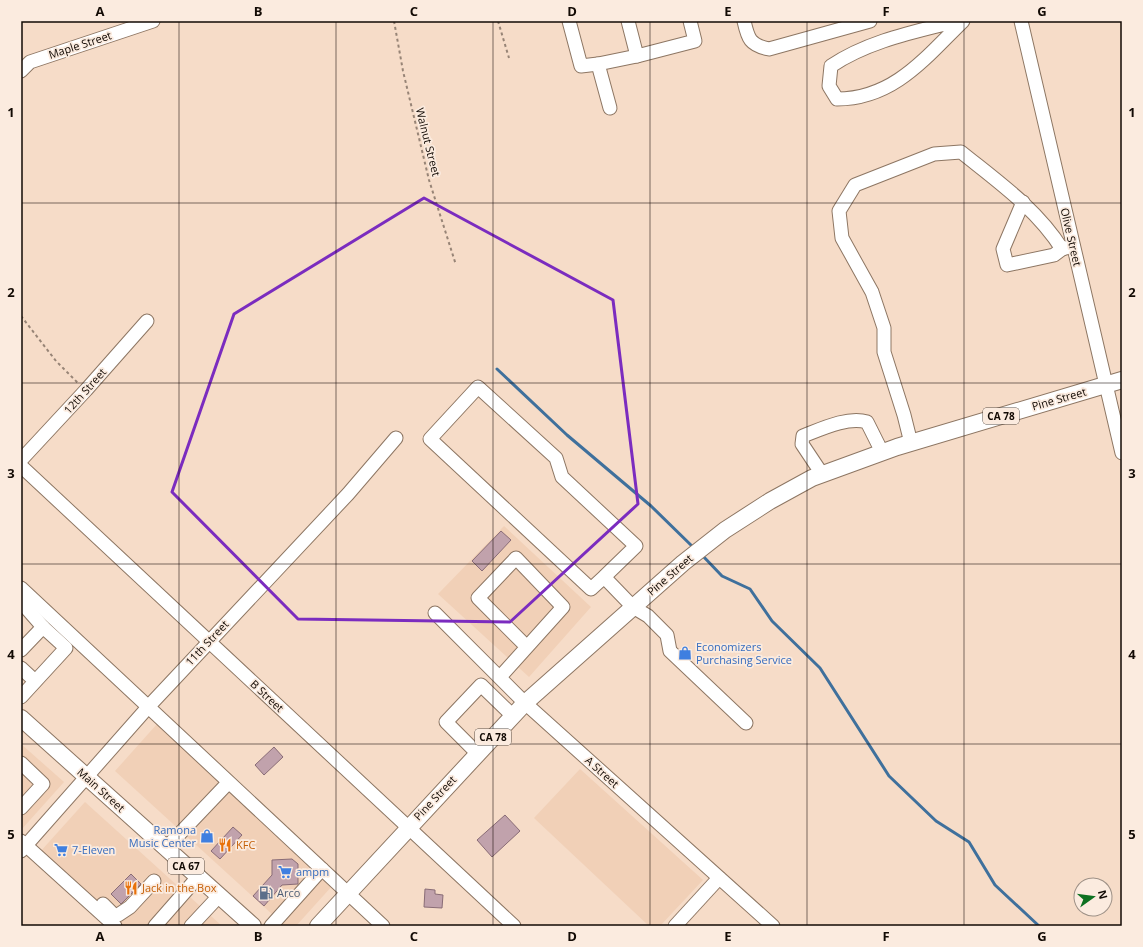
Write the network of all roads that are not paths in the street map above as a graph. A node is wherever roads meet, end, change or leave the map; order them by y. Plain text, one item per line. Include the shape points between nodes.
1 (154, 21) edge
2 (569, 21) edge
3 (628, 21) edge
4 (690, 21) edge
5 (744, 21) edge
6 (870, 21) edge
7 (957, 21) edge
8 (963, 21) edge
9 (1021, 21) edge
10 (637, 56) junction
11 (598, 64) junction
12 (25, 67) edge
13 (610, 108) dead end
14 (1023, 202) junction
15 (1067, 248) junction
16 (147, 321) dead end
17 (1122, 380) edge
18 (1105, 385) junction
19 (396, 438) dead end
20 (911, 443) junction
21 (882, 452) junction
22 (1122, 453) edge
23 (21, 460) edge
24 (21, 466) edge
25 (822, 474) junction
26 (604, 577) junction
27 (21, 588) edge
28 (21, 602) edge
29 (633, 607) junction
30 (435, 613) dead end
31 (43, 627) junction
32 (208, 642) junction
33 (527, 647) junction
34 (21, 650) edge
35 (21, 668) edge
36 (500, 677) junction
37 (35, 681) junction
38 (21, 697) edge
39 (525, 703) junction
40 (149, 706) junction
41 (513, 716) junction
42 (21, 718) edge
43 (746, 723) dead end
44 (477, 753) junction
45 (21, 763) edge
46 (86, 778) junction
47 (228, 783) junction
48 (21, 808) edge
49 (408, 826) junction
50 (23, 846) edge
51 (166, 847) junction
52 (322, 869) junction
53 (198, 877) junction
54 (719, 878) junction
55 (154, 882) dead end
56 (348, 893) junction
57 (94, 895) dead end
58 (219, 896) junction
59 (115, 926) edge
60 (155, 926) edge
61 (191, 926) edge
62 (253, 926) edge
63 (271, 926) edge
64 (318, 926) edge
65 (383, 926) edge
66 (514, 926) edge
67 (675, 926) edge
68 (773, 926) edge

1 - 12 street, Maple Street
2 - 11 street via 581,66
3 - 10 street
4 - 10 street via 695,41
5 - 6 street via 747,38 757,47 769,49
7 - 8 street via 878,43 845,56 830,66 829,86 838,99 855,99 905,78
9 - 15 street, Olive Street
10 - 11 street
11 - 13 street
14 - 15 street
14 - 15 street via 1003,249 1007,266 1054,255
14 - 20 street via 961,152 934,154 855,185 839,211 842,238 872,292 884,328 884,352
15 - 18 street, Olive Street
16 - 23 street, 12th Street
17 - 18 main road, Pine Street / CA 78
18 - 20 main road, Pine Street / CA 78
18 - 22 street, Olive Street
19 - 32 street, 11th Street via 348,494
20 - 21 main road, Pine Street / CA 78
21 - 25 main road, Pine Street / CA 78
21 - 25 street via 867,422 860,419 803,436 802,444
24 - 32 street, B Street
25 - 29 main road, Pine Street / CA 78 via 770,501 725,530
26 - 26 street via 636,546 562,477 556,458 478,387 430,439 591,589
26 - 29 street
27 - 40 street
28 - 31 street
29 - 39 main road, Pine Street / CA 78
29 - 43 street via 658,625 667,635 670,651
30 - 36 street, A Street
31 - 34 street
31 - 37 street via 66,648
32 - 40 street, 11th Street
32 - 49 street, B Street
33 - 33 street via 563,607 516,558 478,598
33 - 36 street
35 - 37 street
36 - 39 street, A Street
37 - 38 street
39 - 41 main road, Pine Street / CA 78
39 - 54 street, A Street
40 - 46 street, 11th Street
40 - 47 street
41 - 44 main road, Pine Street / CA 78
41 - 44 street via 481,685 446,722
42 - 46 main road, Main Street / CA 67
44 - 49 main road, Pine Street / CA 78
45 - 48 street via 43,784
46 - 50 street, 11th Street
46 - 51 main road, Main Street / CA 67
47 - 51 street
47 - 52 street
49 - 56 main road, Pine Street / CA 78
49 - 66 street, B Street
50 - 59 street
51 - 53 main road, Main Street / CA 67
52 - 56 street
52 - 63 street
53 - 58 main road, Main Street / CA 67
53 - 60 street
54 - 67 street
54 - 68 street, A Street
55 - 57 street via 130,907 118,915 113,914
56 - 64 main road, Pine Street / CA 78
56 - 65 street
58 - 61 street
58 - 62 main road, Main Street / CA 67

